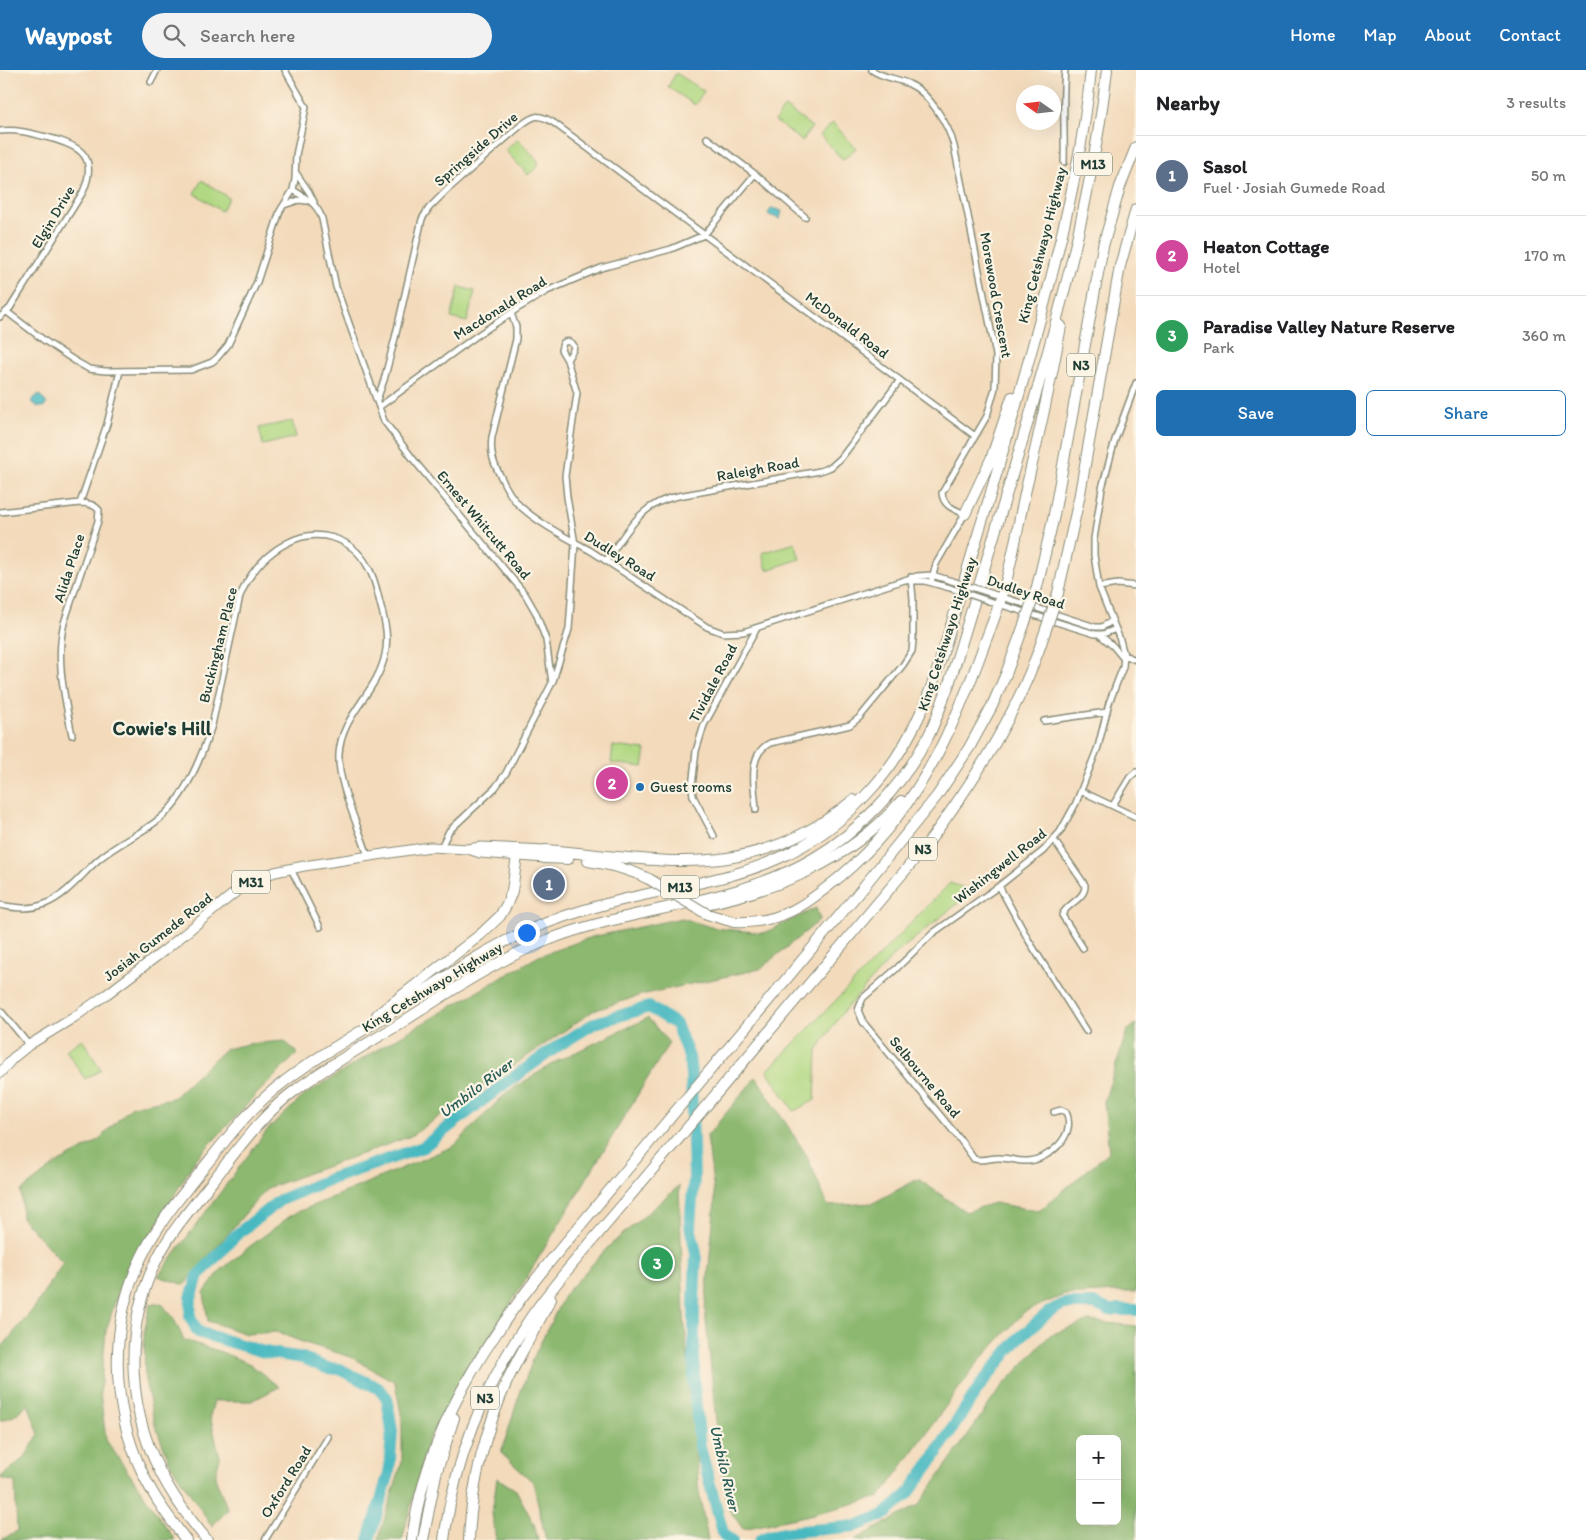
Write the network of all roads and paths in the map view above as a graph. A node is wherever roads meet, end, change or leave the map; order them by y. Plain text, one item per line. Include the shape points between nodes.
1 (157, 70) edge
2 (285, 70) edge
3 (872, 70) edge
4 (1064, 70) edge
5 (1091, 70) edge
6 (1107, 70) edge
7 (152, 82) dead end
8 (0, 130) edge
9 (707, 138) dead end
10 (1136, 147) edge
11 (1064, 162) dead end
12 (1078, 164) junction
13 (296, 173) junction
14 (755, 174) junction
15 (293, 190) junction
16 (312, 202) junction
17 (283, 205) junction
18 (1136, 209) edge
19 (806, 217) dead end
20 (704, 235) junction
21 (1073, 256) junction
22 (7, 312) junction
23 (511, 313) junction
24 (0, 317) edge
25 (567, 360) dead end
26 (120, 371) junction
27 (900, 380) junction
28 (1136, 383) edge
29 (377, 400) junction
30 (379, 407) junction
31 (975, 436) junction
32 (80, 503) junction
33 (0, 512) edge
34 (965, 514) junction
35 (575, 544) junction
36 (606, 561) junction
37 (932, 575) junction
38 (911, 579) junction
39 (931, 582) junction
40 (1136, 586) edge
41 (1099, 587) junction
42 (1001, 600) junction
43 (1112, 621) junction
44 (758, 627) junction
45 (1116, 629) junction
46 (1100, 635) junction
47 (1124, 658) junction
48 (1136, 660) edge
49 (552, 683) junction
50 (923, 711) junction
51 (1106, 712) junction
52 (1044, 721) dead end
53 (72, 735) dead end
54 (935, 757) junction
55 (1136, 772) edge
56 (1081, 791) junction
57 (1113, 805) junction
58 (756, 810) dead end
59 (1136, 817) edge
60 (714, 836) dead end
61 (1054, 840) junction
62 (441, 847) junction
63 (518, 852) junction
64 (546, 854) junction
65 (368, 856) junction
66 (291, 868) junction
67 (999, 886) junction
68 (0, 904) edge
69 (600, 923) junction
70 (320, 927) dead end
71 (1083, 948) dead end
72 (0, 1010) edge
73 (858, 1010) joint
74 (1086, 1031) dead end
75 (356, 1035) junction
76 (30, 1045) junction
77 (0, 1073) edge
78 (1054, 1112) dead end
79 (564, 1274) junction
80 (480, 1360) junction
81 (328, 1437) dead end
82 (186, 1540) edge
83 (207, 1540) edge
84 (264, 1540) edge
85 (412, 1540) edge
86 (423, 1540) edge
87 (444, 1540) edge
88 (469, 1540) edge

1 - 7 street
2 - 13 street via 306,107 296,155
3 - 31 street, Morewood Crescent via 918,89 949,128 996,355 992,399 987,416
4 - 11 street
5 - 12 highway, King Cetshwayo Highway / M13
6 - 21 highway, King Cetshwayo Highway / M13 via 1094,164
8 - 22 street, Elgin Drive via 25,132 72,144 83,154 89,171 83,192
9 - 14 street
10 - 80 highway, N3, bridge via 1120,187 1103,246 1053,520 1036,587 992,706 953,773 903,839 523,1294
12 - 34 highway via 1012,398 991,459
12 - 50 highway, King Cetshwayo Highway / M13 via 1025,376
13 - 15 street
13 - 16 street, Ernest Whitcutt Road
14 - 19 street
14 - 20 street
15 - 16 street
15 - 17 street
16 - 17 street via 299,200
16 - 29 street, Ernest Whitcutt Road via 322,218 336,287
17 - 26 street via 249,302 228,345 217,358 191,370
18 - 79 highway, N3, bridge via 1120,266 1079,499 1058,593 1031,671 1008,721 970,784 920,853
20 - 23 street, Macdonald Road via 671,249 595,270
20 - 27 street, McDonald Road
20 - 29 street, Springside Drive via 554,123 542,117 531,118 447,190 422,219
21 - 42 highway via 1055,357
21 - 69 highway, King Cetshwayo Highway / M13 via 1033,406 949,684 926,740 904,774 857,827 790,870 742,888
22 - 24 street
22 - 26 street via 81,365 96,371
23 - 30 street, Macdonald Road
23 - 35 street, Dudley Road via 516,339 492,437 491,457 518,504
25 - 35 street via 577,394 565,476
26 - 32 street via 107,424
27 - 31 street, McDonald Road
27 - 36 street, Raleigh Road via 831,467 661,500 640,514
28 - 41 street via 1115,440 1099,503 1094,539
29 - 30 street, Ernest Whitcutt Road
30 - 49 street, Ernest Whitcutt Road via 393,434 531,603 546,640
31 - 34 street, Morewood Crescent via 942,493 947,505
32 - 33 street
32 - 53 street, Alida Place via 96,507 99,515 61,638 61,668
34 - 37 street
35 - 36 street, Dudley Road
35 - 49 street via 569,629
36 - 44 street, Dudley Road via 716,631 735,633
37 - 38 street, Dudley Road
37 - 39 street
37 - 42 street, Dudley Road, bridge via 990,593
38 - 39 street, Dudley Road
38 - 44 street, Dudley Road
38 - 58 street via 913,646 909,657 850,725 770,743 761,749 754,770
39 - 42 street, Dudley Road, bridge via 989,601
40 - 41 street
41 - 43 street
42 - 43 street, Dudley Road via 1095,627
42 - 46 street, Dudley Road
42 - 54 highway via 964,699
43 - 45 street
44 - 60 street, Tividale Road via 704,725 696,751 692,787
45 - 46 street
45 - 47 street
46 - 47 street, Dudley Road
47 - 48 street
47 - 51 street, Wishingwell Road via 1122,672
49 - 62 street via 506,773 495,788 449,831
50 - 64 highway via 884,770 857,797 820,824 776,846 738,857 680,862
50 - 75 highway, King Cetshwayo Highway / M13 via 906,745 869,793 828,830 796,849 736,873 588,908 531,929 479,956
51 - 52 street
51 - 56 street, Wishingwell Road via 1098,747
54 - 64 highway, bridge via 897,818 849,869 798,908 766,921 734,922 707,914 632,871
54 - 69 highway via 880,824 844,853 819,867 743,896
55 - 57 street
56 - 57 street
56 - 61 street, Wishingwell Road via 1067,823
57 - 59 street
61 - 67 street, Wishingwell Road
61 - 71 street via 1085,885 1082,895 1062,915
62 - 63 main road, Josiah Gumede Road / M31 via 480,853
62 - 65 main road, Josiah Gumede Road / M31
63 - 64 main road, Josiah Gumede Road / M31
63 - 75 highway via 514,882 500,916
65 - 66 main road, Josiah Gumede Road / M31
65 - 68 street, Buckingham Place via 342,781 339,754 346,726 382,668 387,648 385,623 373,576 361,556 339,540 312,536 278,548 250,575 240,596 207,740 189,779 168,812 109,852 61,895 46,904 20,908
66 - 70 street
66 - 76 main road, Josiah Gumede Road / M31 via 253,880 107,994
67 - 73 street, Wishingwell Road via 929,936 863,998
67 - 74 street via 1029,941
69 - 83 highway, King Cetshwayo Highway / M13 via 551,938 496,964 296,1089 254,1128 169,1238 157,1259 141,1302 134,1341 134,1391 142,1427 155,1462 167,1485
72 - 76 street
73 - 78 street, Selbourne Road via 863,1022 974,1159 1029,1161 1053,1151 1069,1126 1066,1112
75 - 82 highway, King Cetshwayo Highway / M13 via 259,1102 171,1209 146,1248 133,1276 119,1333 117,1376 121,1409 144,1476
76 - 77 main road, Josiah Gumede Road / M31
79 - 87 highway, N3 via 527,1323 484,1399 459,1464
79 - 88 highway via 509,1378 486,1440
80 - 85 highway via 439,1437 418,1506
80 - 86 highway, N3 via 444,1448
81 - 84 street, Oxford Road

